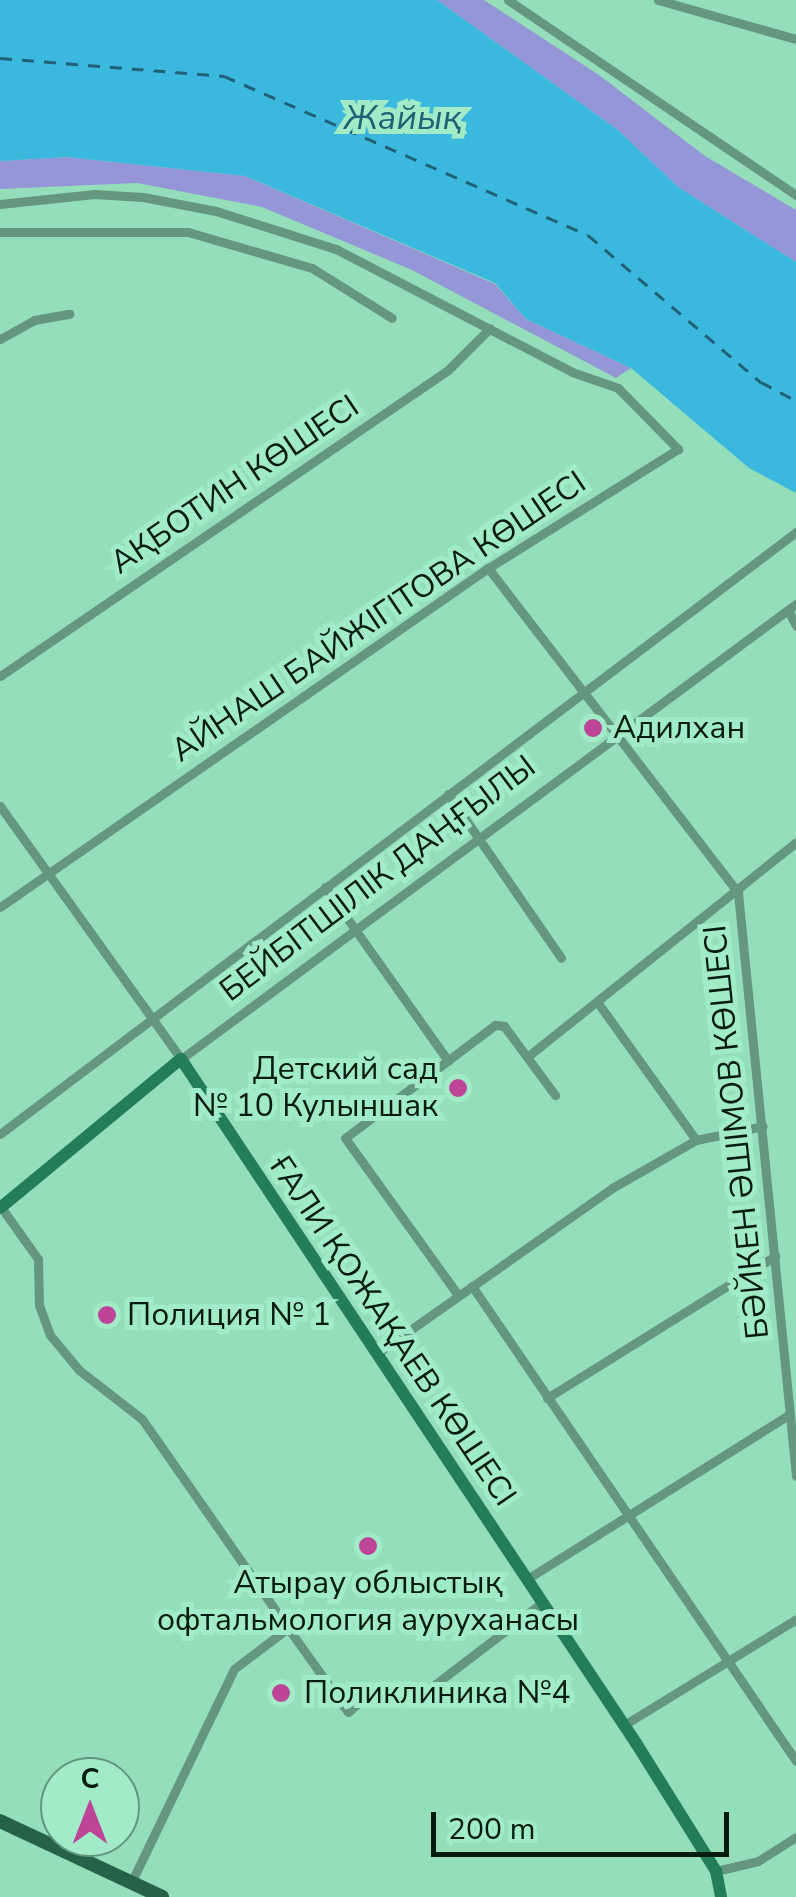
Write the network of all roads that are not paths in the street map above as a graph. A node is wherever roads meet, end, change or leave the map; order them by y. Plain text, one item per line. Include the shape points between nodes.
1 (508, 0) edge
2 (658, 0) edge
3 (796, 39) edge
4 (796, 195) edge
5 (0, 204) edge
6 (0, 232) edge
7 (69, 314) dead end
8 (392, 318) dead end
9 (490, 328) junction
10 (0, 340) edge
11 (796, 532) edge
12 (488, 568) junction
13 (792, 607) edge
14 (796, 626) edge
15 (0, 676) edge
16 (583, 693) junction
17 (618, 734) junction
18 (448, 794) junction
19 (0, 806) edge
20 (481, 839) junction
21 (796, 842) edge
22 (47, 870) junction
23 (324, 887) junction
24 (738, 893) junction
25 (0, 907) edge
26 (358, 933) junction
27 (561, 958) dead end
28 (598, 1003) junction
29 (153, 1016) junction
30 (527, 1057) junction
31 (181, 1059) junction
32 (448, 1061) junction
33 (555, 1095) dead end
34 (763, 1126) junction
35 (0, 1134) edge
36 (696, 1140) junction
37 (0, 1207) edge
38 (775, 1256) junction
39 (472, 1286) junction
40 (458, 1295) junction
41 (376, 1354) junction
42 (792, 1390) edge
43 (548, 1398) junction
44 (790, 1414) junction
45 (796, 1476) edge
46 (626, 1514) junction
47 (527, 1578) junction
48 (543, 1602) junction
49 (796, 1619) edge
50 (288, 1628) junction
51 (726, 1658) junction
52 (624, 1725) junction
53 (796, 1761) edge
54 (0, 1821) edge
55 (796, 1836) edge
56 (716, 1871) junction
57 (132, 1883) junction
58 (162, 1897) edge
59 (720, 1897) edge

1 - 4 street
2 - 3 street
5 - 9 street via 94,194 216,211 336,249
6 - 8 street via 188,232 312,268
7 - 10 street via 34,320
9 - 12 street, АЙНАШ БАЙЖІГІТОВА КӨШЕСІ via 572,372 618,388 678,449
9 - 15 street, АҚБОТИН КӨШЕСІ via 448,370
11 - 16 street, БЕЙБІТШІЛІК ДАҢҒЫЛЫ
12 - 16 street, БӘЙКЕН ӘШІМОВ КӨШЕСІ
12 - 22 street, АЙНАШ БАЙЖІГІТОВА КӨШЕСІ
13 - 14 street
13 - 17 street, БЕЙБІТШІЛІК ДАҢҒЫЛЫ
16 - 17 street, БӘЙКЕН ӘШІМОВ КӨШЕСІ
16 - 18 street, БЕЙБІТШІЛІК ДАҢҒЫЛЫ
17 - 20 street, БЕЙБІТШІЛІК ДАҢҒЫЛЫ
17 - 24 street, БӘЙКЕН ӘШІМОВ КӨШЕСІ
18 - 20 street
18 - 23 street, БЕЙБІТШІЛІК ДАҢҒЫЛЫ
19 - 22 street, ҒАЛИ ҚОЖАҚАЕВ КӨШЕСІ
20 - 26 street, БЕЙБІТШІЛІК ДАҢҒЫЛЫ
20 - 27 street
21 - 24 street
22 - 25 street, АЙНАШ БАЙЖІГІТОВА КӨШЕСІ
22 - 29 street, ҒАЛИ ҚОЖАҚАЕВ КӨШЕСІ
23 - 26 street
23 - 29 street, БЕЙБІТШІЛІК ДАҢҒЫЛЫ
24 - 28 street
24 - 34 street, БӘЙКЕН ӘШІМОВ КӨШЕСІ
26 - 31 street, БЕЙБІТШІЛІК ДАҢҒЫЛЫ
26 - 32 street
28 - 30 street
28 - 36 street
29 - 31 street, ҒАЛИ ҚОЖАҚАЕВ КӨШЕСІ
29 - 35 street, БЕЙБІТШІЛІК ДАҢҒЫЛЫ
30 - 32 street via 499,1024
30 - 33 street
31 - 37 street, БЕЙБІТШІЛІК ДАҢҒЫЛЫ
31 - 41 street, ҒАЛИ ҚОЖАҚАЕВ КӨШЕСІ
32 - 40 street via 345,1138
34 - 36 street
34 - 38 street, БӘЙКЕН ӘШІМОВ КӨШЕСІ
36 - 39 street via 612,1188
37 - 50 street via 38,1259 39,1305 50,1336 78,1370 142,1419
38 - 42 street, БӘЙКЕН ӘШІМОВ КӨШЕСІ
38 - 43 street
39 - 40 street
39 - 43 street
40 - 41 street
41 - 47 street, ҒАЛИ ҚОЖАҚАЕВ КӨШЕСІ
42 - 44 street, БӘЙКЕН ӘШІМОВ КӨШЕСІ
43 - 46 street
44 - 45 street, БӘЙКЕН ӘШІМОВ КӨШЕСІ
44 - 46 street
46 - 47 street
46 - 51 street
47 - 48 street, ҒАЛИ ҚОЖАҚАЕВ КӨШЕСІ
48 - 50 street via 433,1686 376,1688 348,1712
48 - 52 street, ҒАЛИ ҚОЖАҚАЕВ КӨШЕСІ
49 - 51 street
50 - 57 street via 234,1669
51 - 52 street
51 - 53 street
52 - 56 street, ҒАЛИ ҚОЖАҚАЕВ КӨШЕСІ
54 - 57 main road
55 - 56 street via 758,1861
56 - 59 street, ҒАЛИ ҚОЖАҚАЕВ КӨШЕСІ
57 - 58 main road

